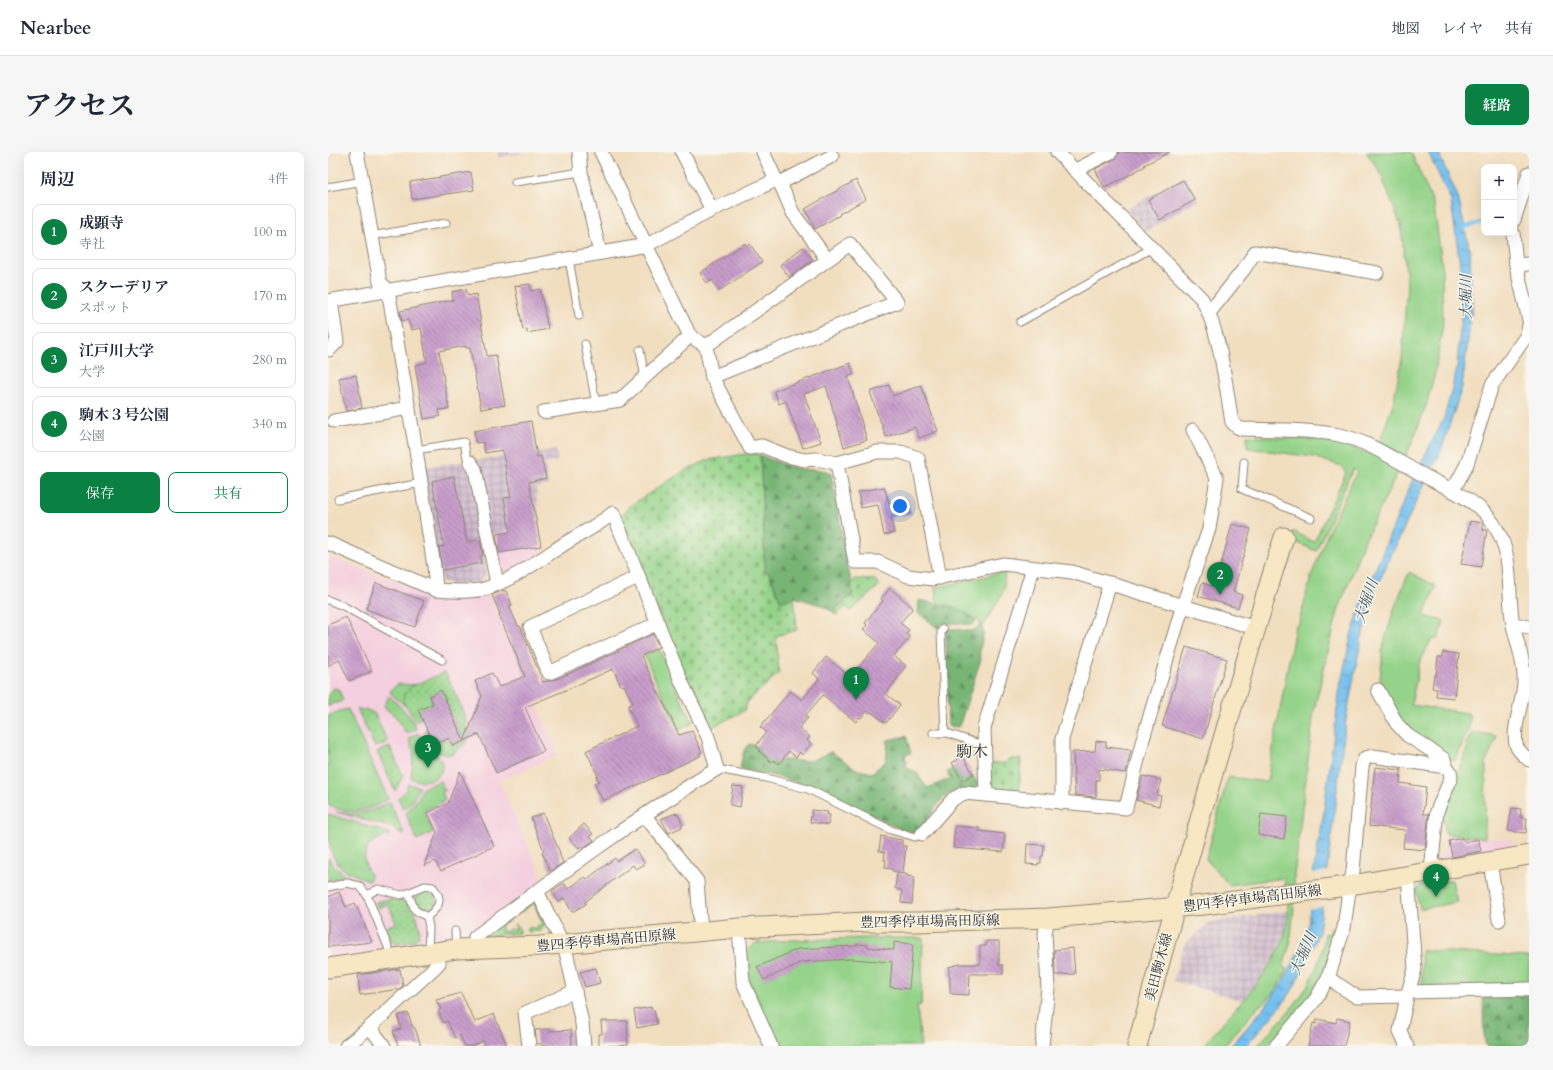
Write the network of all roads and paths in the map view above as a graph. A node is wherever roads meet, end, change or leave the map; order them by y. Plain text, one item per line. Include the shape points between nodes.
1 (357, 152) edge
2 (579, 152) edge
3 (601, 152) edge
4 (682, 152) edge
5 (763, 152) edge
6 (1057, 152) edge
7 (1111, 152) edge
8 (832, 156) dead end
9 (1076, 170) junction
10 (582, 172) junction
11 (1529, 173) edge
12 (363, 181) junction
13 (515, 182) dead end
14 (778, 182) junction
15 (328, 187) edge
16 (712, 210) junction
17 (1517, 211) edge
18 (446, 223) dead end
19 (372, 236) junction
20 (1513, 236) edge
21 (647, 245) junction
22 (1152, 248) junction
23 (600, 253) junction
24 (569, 259) junction
25 (827, 259) junction
26 (1529, 264) edge
27 (1516, 265) junction
28 (1376, 273) dead end
29 (388, 290) junction
30 (330, 301) edge
31 (1209, 313) junction
32 (580, 316) dead end
33 (1529, 320) edge
34 (1020, 322) dead end
35 (1529, 325) edge
36 (690, 336) junction
37 (585, 344) dead end
38 (706, 346) junction
39 (330, 350) dead end
40 (640, 350) dead end
41 (712, 377) junction
42 (645, 378) junction
43 (596, 404) junction
44 (409, 408) junction
45 (544, 412) dead end
46 (334, 421) dead end
47 (1193, 430) dead end
48 (416, 450) junction
49 (470, 462) joint
50 (1244, 462) dead end
51 (837, 463) junction
52 (421, 483) junction
53 (1445, 487) junction
54 (338, 499) dead end
55 (1311, 518) dead end
56 (1284, 537) dead end
57 (328, 543) edge
58 (1032, 568) junction
59 (638, 577) junction
60 (940, 578) junction
61 (1110, 583) junction
62 (497, 584) junction
63 (436, 590) junction
64 (328, 600) edge
65 (1184, 606) junction
66 (658, 623) junction
67 (1513, 624) junction
68 (1529, 627) edge
69 (1255, 628) junction
70 (943, 629) dead end
71 (442, 660) dead end
72 (1378, 690) dead end
73 (933, 733) dead end
74 (945, 733) junction
75 (985, 746) junction
76 (1529, 760) edge
77 (1446, 767) junction
78 (717, 769) junction
79 (986, 795) junction
80 (1062, 803) junction
81 (645, 816) junction
82 (922, 834) joint
83 (1529, 855) edge
84 (1490, 862) junction
85 (1431, 872) junction
86 (1408, 875) junction
87 (1345, 886) junction
88 (328, 887) edge
89 (538, 891) junction
90 (408, 893) junction
91 (367, 894) junction
92 (1174, 908) junction
93 (427, 917) junction
94 (1048, 918) junction
95 (1499, 920) dead end
96 (739, 928) junction
97 (701, 932) junction
98 (563, 944) junction
99 (475, 948) junction
100 (433, 952) junction
101 (392, 958) junction
102 (328, 968) edge
103 (1328, 978) junction
104 (1529, 989) edge
105 (575, 991) junction
106 (1408, 994) junction
107 (370, 1027) junction
108 (346, 1046) edge
109 (384, 1046) edge
110 (529, 1046) edge
111 (584, 1046) edge
112 (771, 1046) edge
113 (1042, 1046) edge
114 (1137, 1046) edge
115 (1276, 1046) edge
116 (1408, 1046) edge

1 - 12 street
2 - 10 street
3 - 21 street
4 - 16 street
5 - 14 street
6 - 9 street
7 - 9 street
8 - 14 street
9 - 22 street
10 - 13 lane
10 - 23 street
11 - 17 street
12 - 15 lane
12 - 19 street
14 - 16 street
14 - 25 street via 793,212
16 - 21 street
18 - 19 lane
19 - 29 street via 380,282
20 - 27 street
21 - 23 street
21 - 36 street
22 - 31 street via 1202,299
22 - 34 lane
23 - 24 street
24 - 29 street
24 - 32 lane
25 - 38 street
25 - 41 street via 850,244 896,302
26 - 27 street
27 - 33 street
28 - 31 street via 1255,252
29 - 30 street
29 - 44 street
30 - 39 street via 337,342
31 - 53 street via 1232,422 1237,428 1316,432 1340,436 1361,442
35 - 53 street via 1527,335 1492,385 1467,464 1458,483
36 - 38 street
36 - 42 street
37 - 43 lane
38 - 41 street
40 - 42 lane
41 - 51 street via 750,448 762,446 787,456
42 - 43 street via 620,400
43 - 45 street
44 - 46 street
44 - 48 street
47 - 65 street via 1217,478 1208,529
48 - 49 lane via 464,442
48 - 52 street
49 - 62 street via 475,469
50 - 55 lane via 1242,489
51 - 60 street via 855,562 878,562 908,576
51 - 60 street via 877,452 901,452 918,458
52 - 54 lane
52 - 63 street
53 - 67 street via 1483,512 1496,528 1504,546 1509,572
56 - 69 main road, 美田駒木線
57 - 63 street
58 - 60 street via 1003,564
58 - 61 street via 1072,572
58 - 75 street via 984,728
59 - 62 street via 613,513 602,523 508,580
59 - 66 street
59 - 66 street via 530,627 549,673
61 - 65 street
61 - 80 street via 1062,739
62 - 63 street via 486,588
64 - 71 lane
65 - 69 street
65 - 80 street via 1143,740 1126,808
66 - 78 street via 682,683 708,737
67 - 68 street
67 - 76 street via 1523,664 1524,682 1516,745
69 - 92 main road, 美田駒木線
70 - 74 lane
72 - 77 street via 1397,724 1407,736 1444,759
73 - 74 lane
74 - 75 lane
75 - 79 street
77 - 85 street via 1451,778 1437,811
77 - 87 street via 1373,756 1366,758 1362,766 1353,871
78 - 81 street
78 - 82 lane via 808,789 891,830 915,837
79 - 80 street
79 - 82 street via 964,793 952,800
81 - 89 street
81 - 97 street via 697,881
83 - 84 main road, 豊四季停車場高田原線
84 - 85 main road, 豊四季停車場高田原線
84 - 95 street
85 - 86 main road, 豊四季停車場高田原線
86 - 87 main road, 豊四季停車場高田原線
86 - 106 street via 1415,969
87 - 92 main road, 豊四季停車場高田原線
87 - 103 street via 1344,928
88 - 91 lane via 347,882 360,886
89 - 98 street
89 - 99 street via 475,937
90 - 91 lane via 378,889
90 - 93 lane via 415,910
90 - 93 lane via 425,886 433,887 439,897 439,904
91 - 101 lane
92 - 94 main road, 豊四季停車場高田原線
92 - 114 main road, 美田駒木線
93 - 100 lane
94 - 96 main road, 豊四季停車場高田原線
94 - 113 street via 1045,934 1048,988
96 - 97 main road, 豊四季停車場高田原線
96 - 112 street via 743,982
97 - 98 main road, 豊四季停車場高田原線
98 - 99 main road, 豊四季停車場高田原線
98 - 105 street
99 - 100 main road, 豊四季停車場高田原線 via 456,940
100 - 101 main road, 豊四季停車場高田原線
100 - 107 street via 439,963
101 - 102 main road, 豊四季停車場高田原線
103 - 106 street via 1357,997
103 - 115 street via 1316,999
104 - 106 street
105 - 110 street via 525,1013
105 - 111 street
106 - 116 street via 1400,1031
107 - 108 street
107 - 109 street

